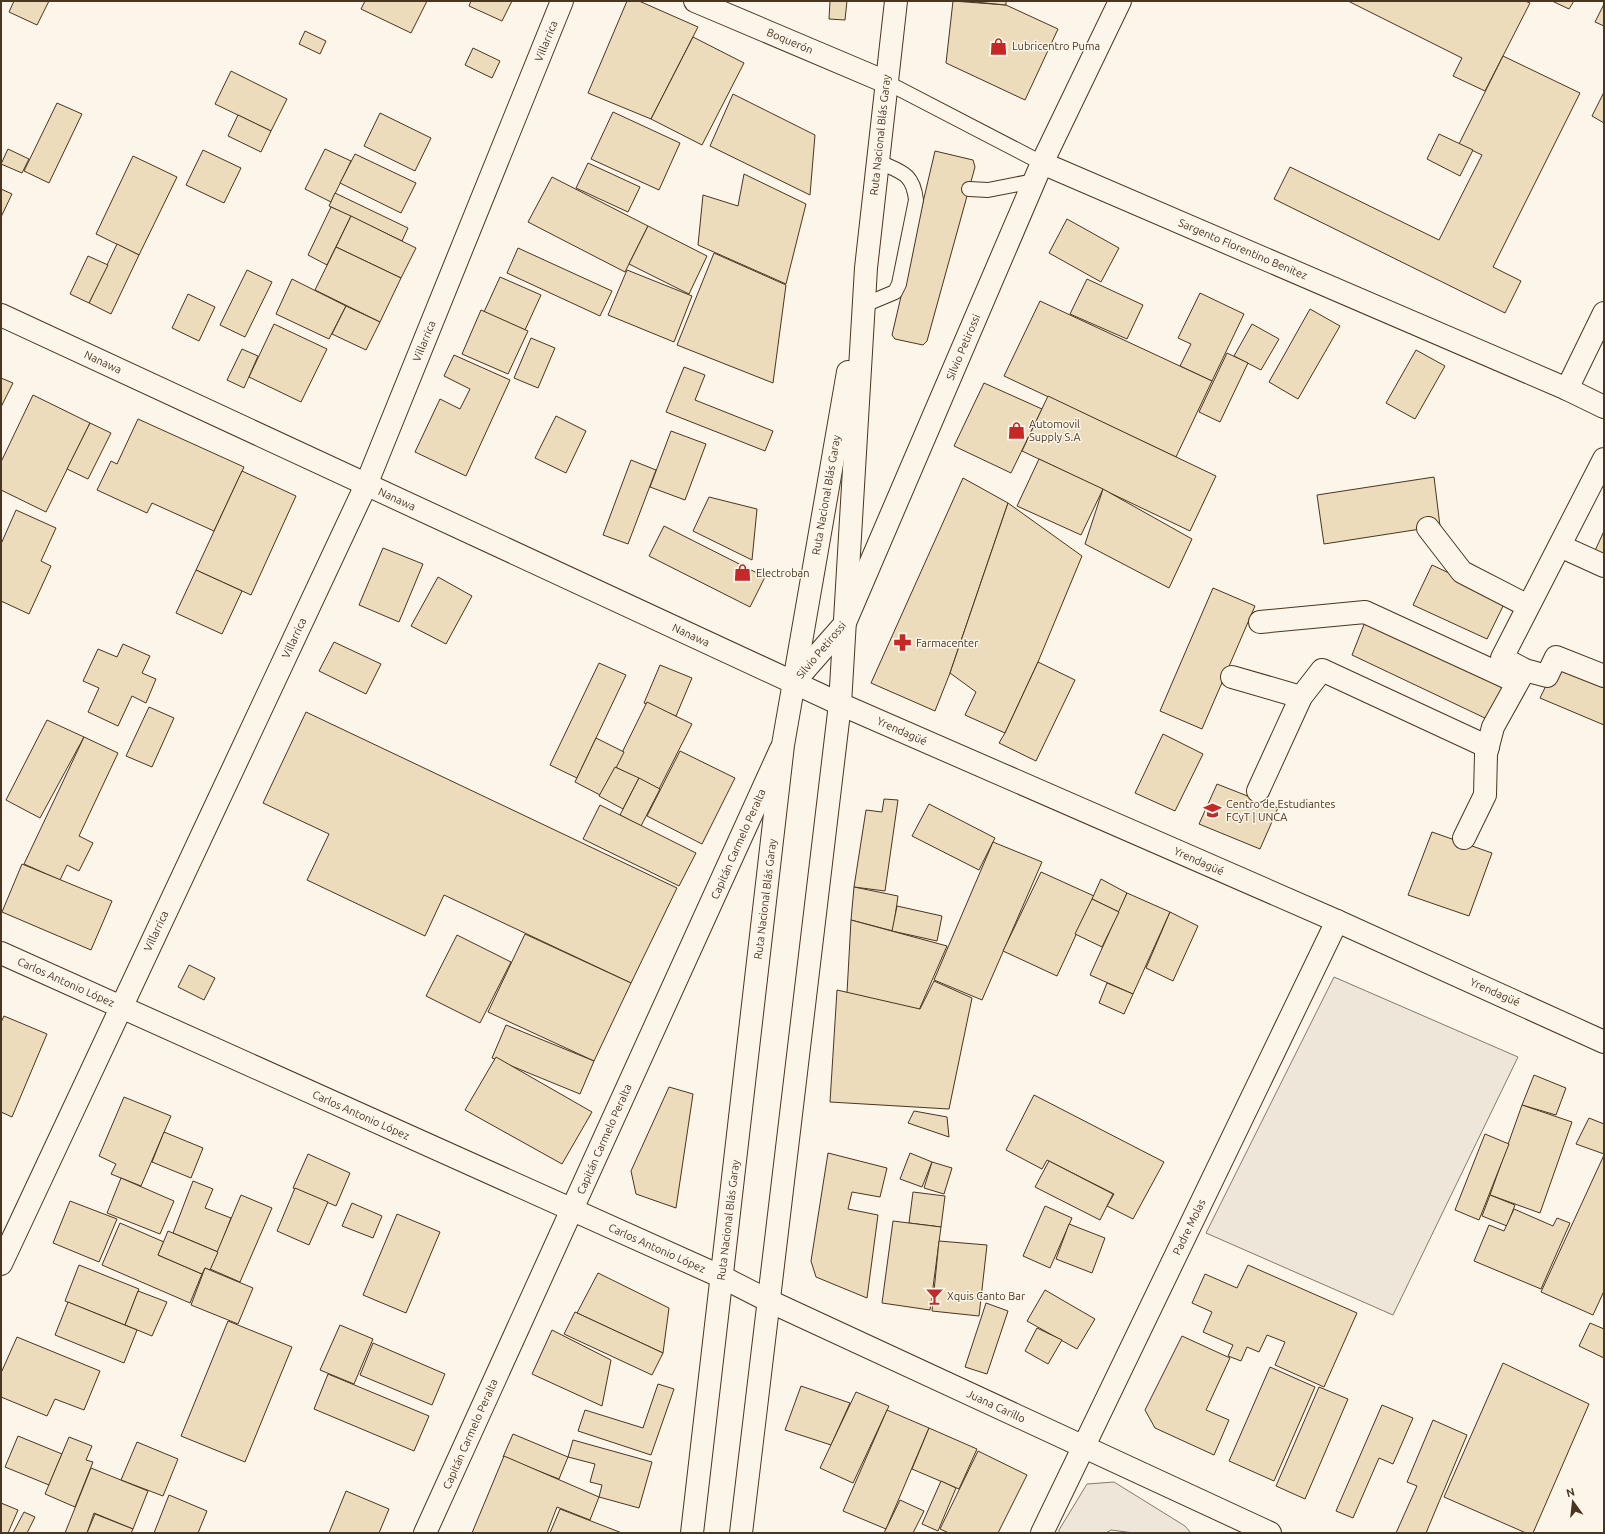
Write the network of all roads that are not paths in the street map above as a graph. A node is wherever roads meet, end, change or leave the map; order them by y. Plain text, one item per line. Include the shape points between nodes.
1 (562, 1) edge
2 (695, 1) edge
3 (896, 1) edge
4 (1120, 1) edge
5 (886, 82) junction
6 (877, 161) junction
7 (1038, 172) junction
8 (969, 189) dead end
9 (866, 268) junction
10 (864, 305) junction
11 (1604, 313) edge
12 (1, 315) edge
13 (1567, 389) junction
14 (1604, 408) edge
15 (1604, 459) edge
16 (366, 484) junction
17 (1428, 528) dead end
18 (1560, 546) junction
19 (1604, 566) edge
20 (1528, 606) junction
21 (1260, 622) dead end
22 (844, 625) junction
23 (1521, 676) junction
24 (1604, 676) edge
25 (1232, 677) dead end
26 (793, 683) junction
27 (1301, 697) junction
28 (840, 704) junction
29 (783, 745) junction
30 (1488, 747) junction
31 (1258, 791) dead end
32 (1464, 838) dead end
33 (1337, 921) junction
34 (1, 953) edge
35 (121, 1007) junction
36 (1604, 1042) edge
37 (572, 1210) junction
38 (1, 1264) edge
39 (722, 1277) junction
40 (768, 1300) junction
41 (1084, 1446) junction
42 (425, 1533) edge
43 (692, 1533) edge
44 (741, 1533) edge
45 (1042, 1533) edge
46 (1270, 1533) edge

1 - 16 main road, Villarrica
2 - 5 main road, Boquerón
3 - 5 main road, Ruta Nacional Blás Garay
4 - 7 main road, Silvio Petirossi
5 - 6 main road, Ruta Nacional Blás Garay
5 - 7 lane, Sargento Florentino Benitez
6 - 9 main road, Ruta Nacional Blás Garay
6 - 10 lane via 907,176 920,188 899,284 894,292
7 - 8 lane via 988,190
7 - 13 main road, Sargento Florentino Benitez
7 - 22 main road, Silvio Petirossi
9 - 10 main road, Ruta Nacional Blás Garay
9 - 26 main road, Ruta Nacional Blás Garay
10 - 22 main road, Ruta Nacional Blás Garay
11 - 13 main road
12 - 16 main road, Nanawa
13 - 14 main road, Sargento Florentino Benitez
15 - 18 main road
16 - 26 main road, Nanawa
16 - 35 main road, Villarrica
17 - 20 main road via 1462,572
18 - 19 main road
18 - 20 main road
20 - 23 main road via 1502,658
21 - 23 main road via 1365,612
22 - 26 main road, Silvio Petirossi
22 - 28 main road, Ruta Nacional Blás Garay
23 - 24 main road via 1547,676 1556,657
23 - 30 main road via 1493,727
25 - 27 main road
26 - 28 main road, Yrendagüé
26 - 29 main road, Ruta Nacional Blás Garay
27 - 30 main road via 1322,670
27 - 31 main road
28 - 33 main road, Yrendagüé
28 - 40 main road, Ruta Nacional Blás Garay
29 - 37 main road, Capitán Carmelo Peralta
29 - 39 main road, Ruta Nacional Blás Garay
30 - 32 main road via 1485,795
33 - 36 main road, Yrendagüé
33 - 41 main road, Padre Molas
34 - 35 main road, Carlos Antonio López
35 - 37 main road, Carlos Antonio López
35 - 38 main road, Villarrica
37 - 39 main road, Carlos Antonio López
37 - 42 main road, Capitán Carmelo Peralta
39 - 40 main road, Juana Carillo
39 - 43 main road, Ruta Nacional Blás Garay
40 - 41 main road, Juana Carillo
40 - 44 main road, Ruta Nacional Blás Garay
41 - 45 main road, Padre Molas
41 - 46 main road, Juana Carillo

